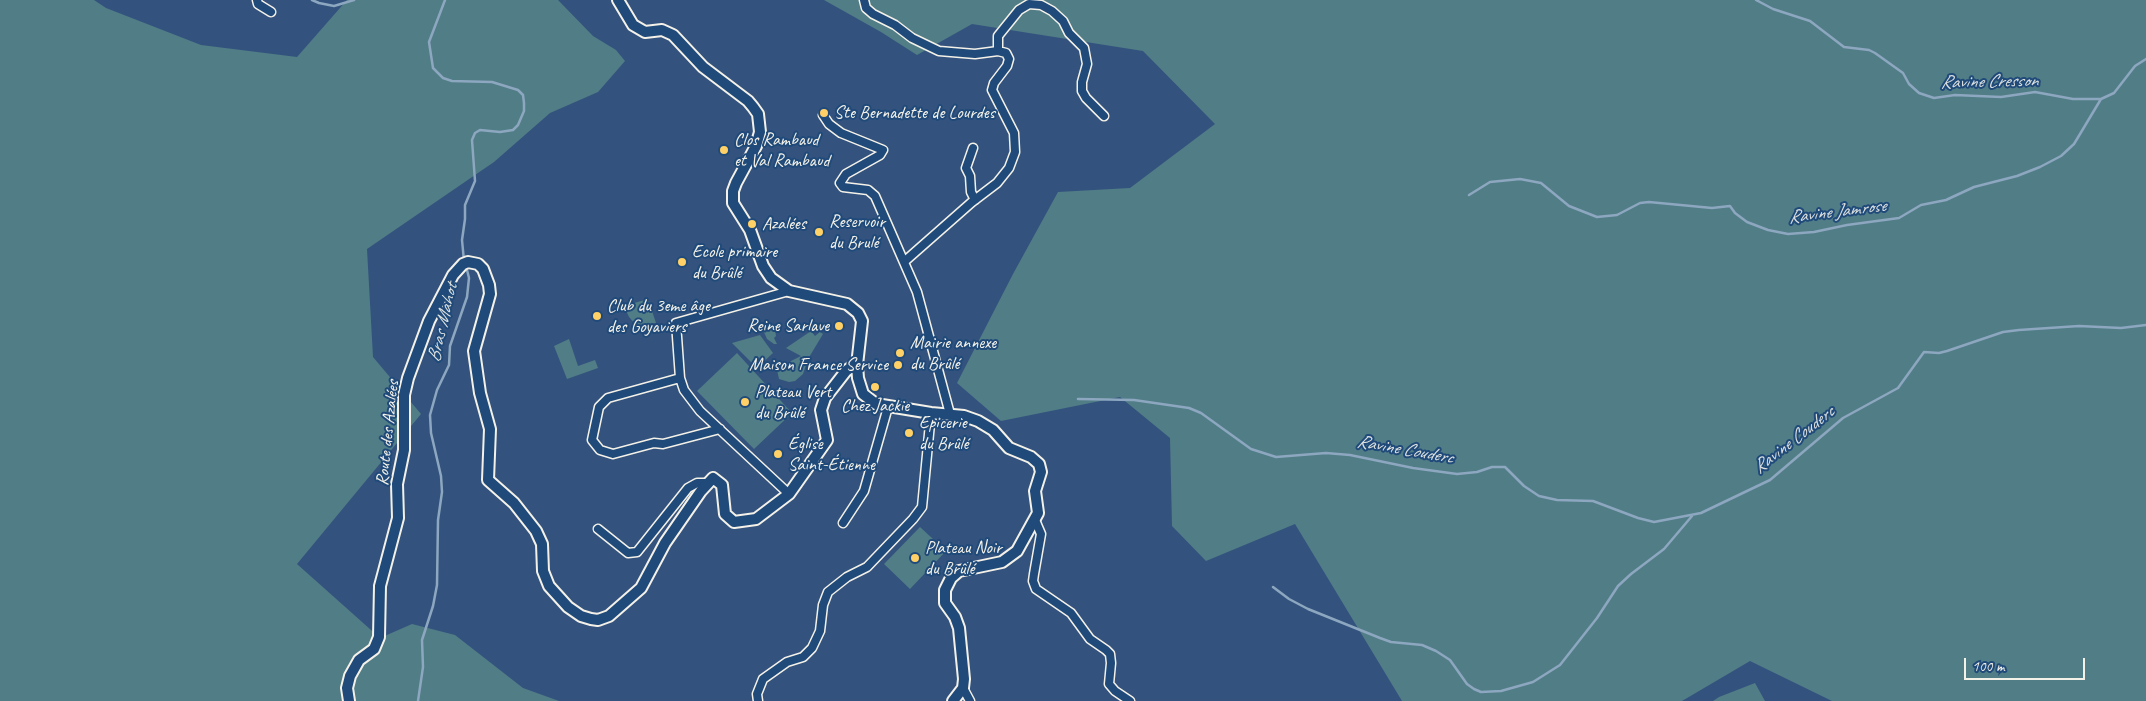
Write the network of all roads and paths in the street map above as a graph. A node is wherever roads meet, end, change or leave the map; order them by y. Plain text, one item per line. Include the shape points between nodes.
1 (257, 0) edge
2 (618, 0) edge
3 (864, 0) edge
4 (271, 12) dead end
5 (998, 51) junction
6 (823, 115) dead end
7 (1104, 116) dead end
8 (973, 148) dead end
9 (976, 200) junction
10 (905, 261) junction
11 (789, 291) junction
12 (857, 365) junction
13 (680, 378) junction
14 (888, 407) junction
15 (931, 413) junction
16 (950, 414) junction
17 (720, 429) junction
18 (707, 483) junction
19 (789, 494) junction
20 (1035, 520) junction
21 (843, 523) dead end
22 (598, 529) dead end
23 (963, 688) junction
24 (349, 701) edge
25 (758, 701) edge
26 (954, 701) edge
27 (970, 701) edge
28 (1130, 701) edge

1 - 4 street
2 - 11 main road via 633,26 645,32 662,30 674,35 693,58 748,101 758,114 760,132 756,146 732,197 770,278
3 - 5 street via 872,14 939,51 975,54
5 - 7 street via 998,36 1019,10 1029,4 1041,5 1052,11 1084,48 1087,64 1082,91
5 - 9 street via 1006,53 1009,62 994,83 993,93 1014,133 1015,152 1002,178
6 - 10 street via 841,133 884,150 846,174 840,183 843,187 868,190 875,196
8 - 9 street via 966,168
9 - 10 street
10 - 16 street via 924,312
11 - 12 main road via 854,308 862,321
11 - 13 street via 676,323
12 - 14 main road via 863,394 876,404
12 - 19 main road via 846,371 825,398 821,410 826,440
13 - 17 street via 688,397
13 - 17 street via 608,398 599,407 592,440 600,450 613,454
14 - 15 main road
14 - 21 street via 864,491
15 - 16 main road
15 - 25 street via 922,507 867,567 846,577 828,592 820,631 812,648 803,657 787,662 763,679 757,694
16 - 20 main road via 986,425 1009,448 1040,464
17 - 19 street
18 - 19 main road via 712,478 722,484 724,514 734,522 756,519
18 - 22 street via 697,483 688,488 637,552 628,553
18 - 24 main road, Route des Azalées via 666,543 641,588 608,616 598,620 586,618 568,607 545,579 542,544 536,531 514,503 488,480 490,429 480,393 474,350 490,286 478,264 463,264 453,275 429,321 408,378 398,518 380,586 379,637 374,648 359,660 350,676 347,688
20 - 23 main road via 1010,558 954,573 948,583 944,596 958,628
20 - 28 street via 1041,534 1033,581 1036,589 1070,612 1090,639 1110,654 1109,684
23 - 26 main road
23 - 27 street

